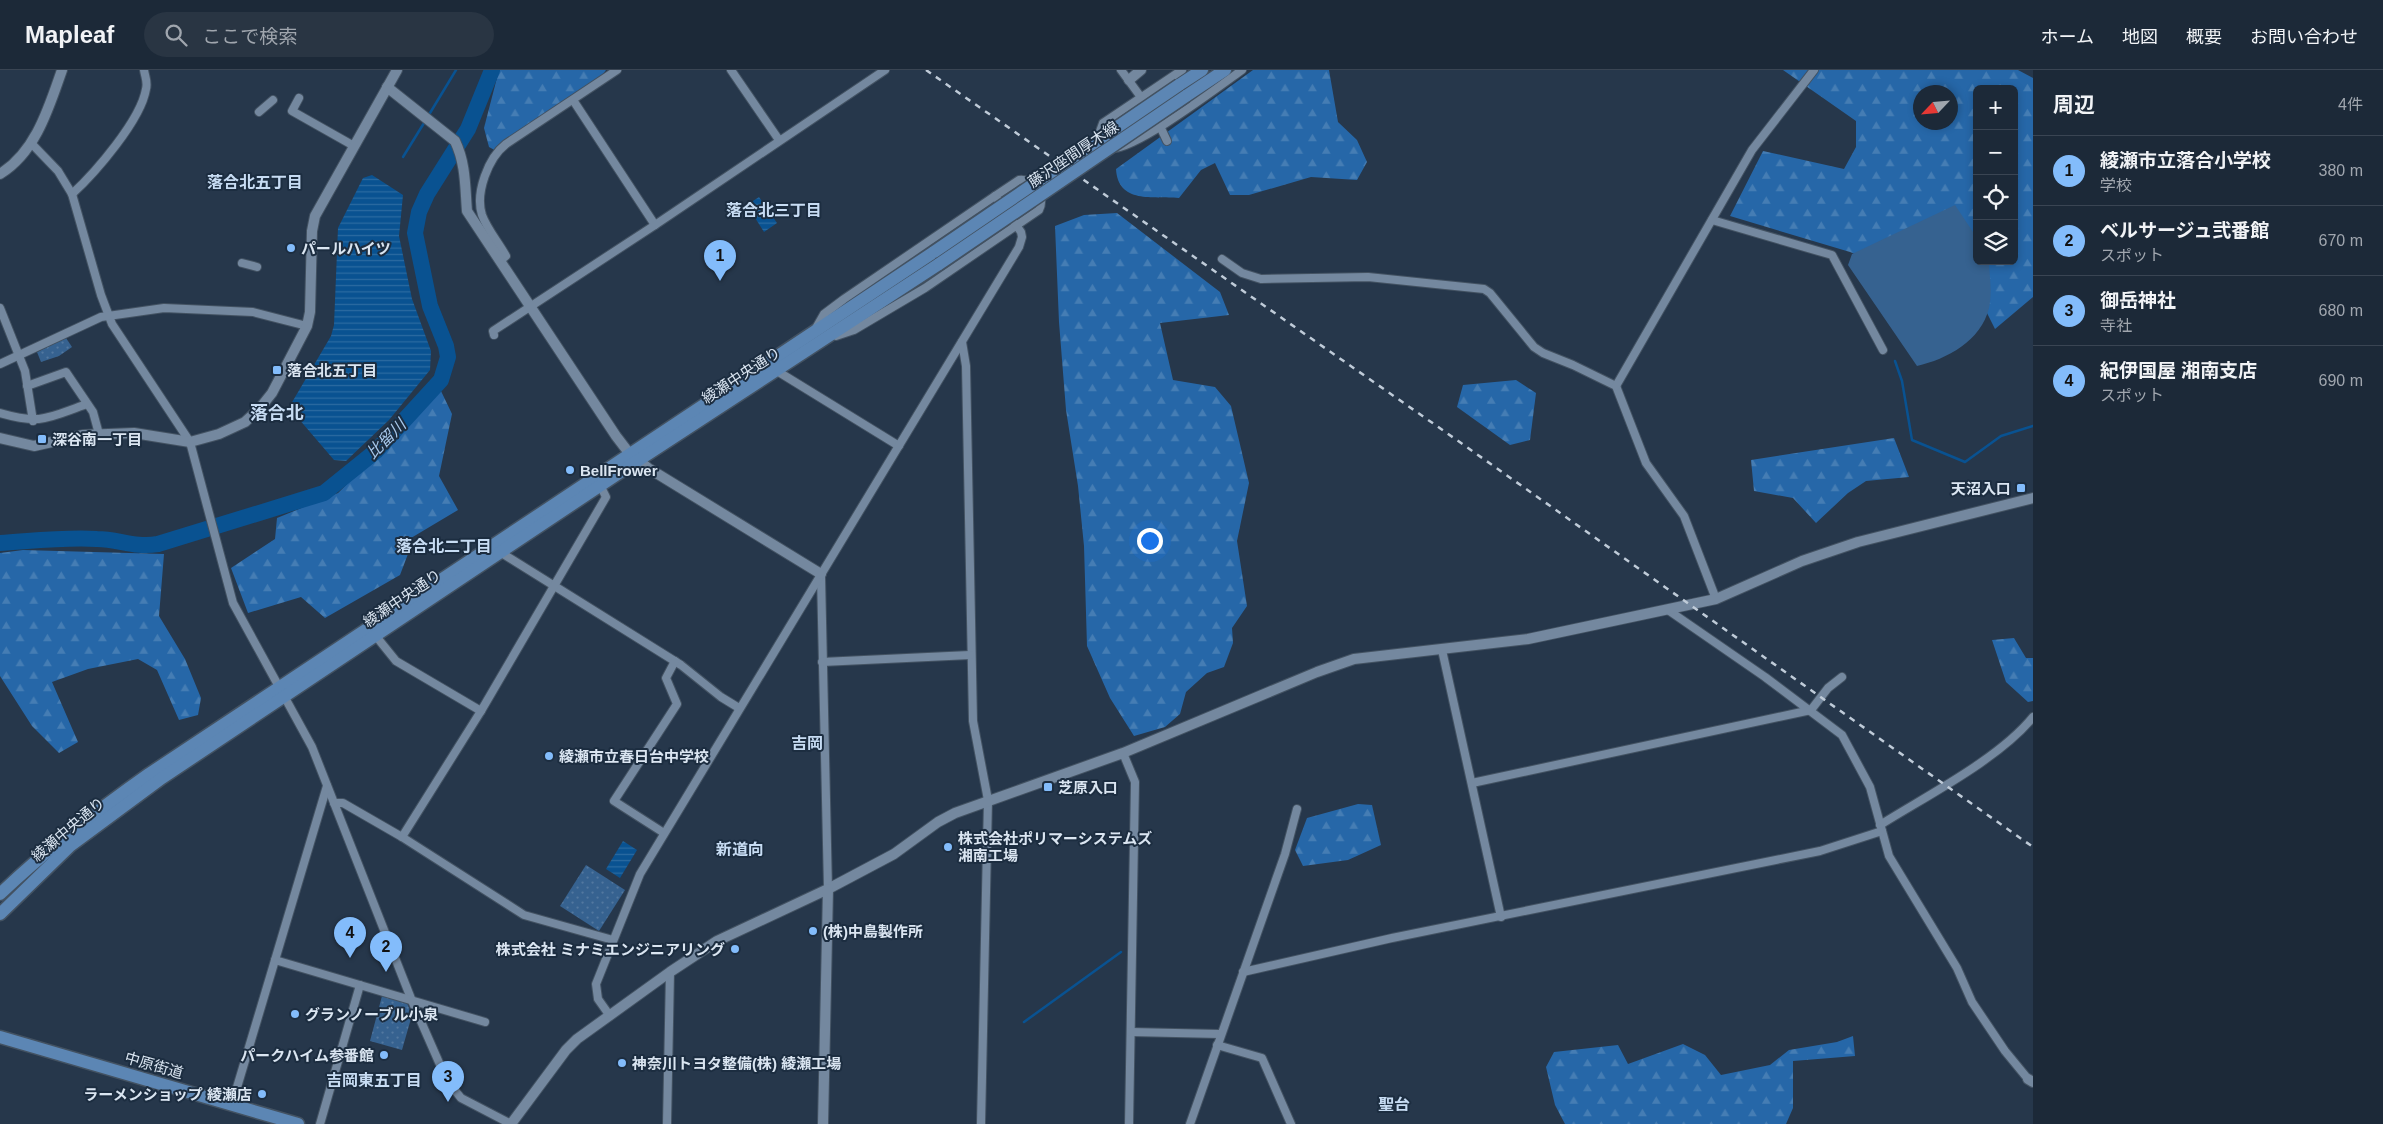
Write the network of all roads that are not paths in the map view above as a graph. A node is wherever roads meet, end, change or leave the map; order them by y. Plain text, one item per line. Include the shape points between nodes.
1 (62, 70) edge
2 (144, 70) edge
3 (397, 70) edge
4 (617, 70) edge
5 (731, 70) edge
6 (885, 70) edge
7 (1121, 70) edge
8 (1141, 70) edge
9 (1182, 70) edge
10 (1202, 70) edge
11 (1225, 70) edge
12 (1242, 70) edge
13 (1814, 70) edge
14 (1130, 80) junction
15 (387, 87) junction
16 (1183, 90) junction
17 (1141, 96) junction
18 (300, 98) dead end
19 (273, 100) dead end
20 (573, 100) junction
21 (260, 112) dead end
22 (1161, 127) junction
23 (779, 140) junction
24 (1167, 141) dead end
25 (31, 143) junction
26 (354, 146) junction
27 (0, 174) edge
28 (72, 194) junction
29 (995, 196) junction
30 (1712, 220) junction
31 (655, 225) junction
32 (1017, 226) junction
33 (936, 258) joint
34 (1222, 259) dead end
35 (500, 261) junction
36 (242, 263) dead end
37 (257, 267) dead end
38 (530, 307) junction
39 (0, 308) edge
40 (108, 316) junction
41 (307, 326) junction
42 (494, 335) dead end
43 (818, 336) junction
44 (962, 342) junction
45 (1883, 350) dead end
46 (19, 355) junction
47 (0, 364) edge
48 (777, 371) junction
49 (28, 386) junction
50 (1616, 386) junction
51 (87, 404) junction
52 (0, 413) edge
53 (33, 421) junction
54 (99, 434) junction
55 (0, 438) edge
56 (190, 442) junction
57 (900, 446) junction
58 (633, 457) junction
59 (600, 485) junction
60 (2033, 498) edge
61 (500, 552) junction
62 (821, 574) junction
63 (553, 586) junction
64 (1716, 599) junction
65 (1668, 610) junction
66 (375, 635) junction
67 (1442, 650) junction
68 (970, 655) junction
69 (674, 662) junction
70 (822, 662) junction
71 (1842, 677) dead end
72 (281, 691) junction
73 (739, 708) junction
74 (1811, 710) junction
75 (481, 711) junction
76 (2033, 717) edge
77 (1123, 753) junction
78 (1472, 784) junction
79 (327, 786) junction
80 (988, 800) junction
81 (334, 803) junction
82 (1297, 808) dead end
83 (1881, 828) junction
84 (664, 833) junction
85 (402, 837) junction
86 (828, 889) junction
87 (0, 894) edge
88 (0, 914) edge
89 (1501, 917) junction
90 (613, 940) junction
91 (275, 960) junction
92 (670, 972) junction
93 (1243, 972) junction
94 (360, 986) junction
95 (412, 1001) junction
96 (610, 1016) junction
97 (485, 1022) dead end
98 (1131, 1032) junction
99 (1220, 1034) junction
100 (0, 1037) edge
101 (1217, 1044) junction
102 (2031, 1080) edge
103 (232, 1104) junction
104 (274, 1120) edge
105 (298, 1124) edge
106 (320, 1124) edge
107 (511, 1124) edge
108 (667, 1124) edge
109 (823, 1124) edge
110 (981, 1124) edge
111 (1129, 1124) edge
112 (1190, 1124) edge
113 (1291, 1124) edge

1 - 25 street via 49,108
2 - 28 street via 147,87 141,104 107,158
3 - 15 street
4 - 20 street
5 - 23 street
6 - 23 street
7 - 14 street
8 - 14 street
9 - 17 street
10 - 16 main road, 藤沢座間厚木線
11 - 16 main road, 藤沢座間厚木線
12 - 22 street
13 - 30 street via 1752,150
14 - 17 street
15 - 26 street
15 - 35 street via 455,141 465,169 467,211
16 - 33 main road, 藤沢座間厚木線, bridge
17 - 22 street
17 - 22 street via 1103,123 1099,134 1103,142 1109,148 1122,148
18 - 26 street via 292,111
19 - 21 street
20 - 31 street
20 - 35 street via 502,147 489,168 481,189 482,215 506,256
22 - 24 street
23 - 31 street
25 - 27 street
25 - 28 street via 58,171
26 - 41 street via 314,216 311,304
28 - 40 street
29 - 32 street
29 - 32 street via 1019,180 1031,182 1043,199 1042,205
29 - 43 street via 824,314
30 - 45 street via 1832,255
30 - 50 street
31 - 38 street
32 - 43 street via 925,288 854,330
32 - 44 street via 1022,237 1018,247
33 - 43 main road, 綾瀬中央通り
34 - 50 street via 1242,273 1261,280 1368,277 1484,289 1498,300 1543,354 1573,364
35 - 38 street
36 - 37 street
38 - 42 street via 494,331
38 - 58 street
39 - 46 street
40 - 41 street via 164,308 220,309 271,315
40 - 46 street
40 - 56 street
41 - 56 street via 272,392 253,416 219,434
43 - 48 main road, 綾瀬中央通り
43 - 58 main road, 綾瀬中央通り
44 - 57 street
44 - 68 street via 966,366
46 - 47 street
46 - 49 street
48 - 57 street
48 - 58 main road, 綾瀬中央通り
49 - 51 street via 66,372
49 - 53 street
50 - 64 street via 1646,464 1684,516
51 - 53 street
51 - 54 street
52 - 53 street
54 - 55 street via 34,446
54 - 56 street via 134,433
56 - 72 street via 234,603
57 - 62 street
58 - 59 main road, 綾瀬中央通り
58 - 62 street
58 - 72 main road, 綾瀬中央通り via 378,622
59 - 61 main road, 綾瀬中央通り
59 - 63 street via 606,496
60 - 64 street via 1858,542
61 - 63 street
61 - 66 main road, 綾瀬中央通り
62 - 70 street
62 - 73 street
63 - 69 street
63 - 75 street
64 - 65 street
65 - 67 street via 1528,639
65 - 74 street
66 - 72 main road, 綾瀬中央通り
66 - 75 street via 396,661
67 - 77 street via 1354,659 1334,665
67 - 78 street
68 - 70 street
68 - 80 street via 973,721
69 - 73 street
69 - 84 street via 666,678 677,704 614,801
70 - 86 street
71 - 74 street via 1828,688
72 - 79 street via 312,747
72 - 87 main road, 綾瀬中央通り via 88,817 42,853
72 - 88 main road, 綾瀬中央通り via 105,818 70,846 32,888
73 - 84 street
74 - 78 street
74 - 83 street via 1842,735 1870,788
75 - 85 street
76 - 83 street via 2012,738 1967,771
77 - 80 street
77 - 98 street via 1135,782
78 - 89 street
79 - 81 street
79 - 91 street
80 - 86 street via 938,822 894,854
80 - 110 street
81 - 85 street via 343,803
81 - 95 street
82 - 93 street via 1285,854
83 - 89 street via 1820,851
83 - 102 street via 1889,856 1957,968 1972,1002 2005,1051
84 - 90 street via 640,874
85 - 90 street via 524,915
86 - 92 street via 717,941
86 - 109 street
89 - 93 street
90 - 96 street via 596,984 598,999
91 - 94 street
91 - 103 street
92 - 96 street
92 - 108 street
93 - 99 street
94 - 95 street
94 - 106 street
95 - 97 street
95 - 107 street via 449,1083 461,1098
96 - 107 street via 566,1050
98 - 99 street
98 - 111 street
99 - 101 street
100 - 103 main road, 中原街道
101 - 112 street
101 - 113 street via 1262,1058
103 - 104 main road, 中原街道
104 - 105 main road, 中原街道

